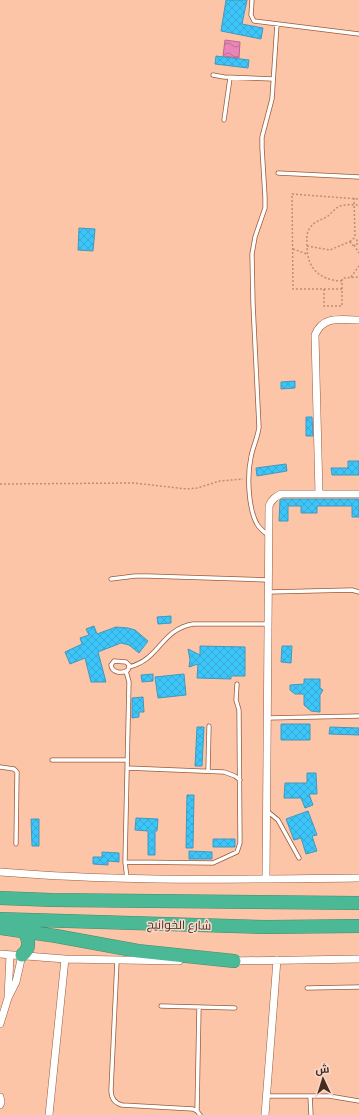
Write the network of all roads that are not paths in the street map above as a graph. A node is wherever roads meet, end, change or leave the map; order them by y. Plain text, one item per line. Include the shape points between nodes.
1 (252, 0) edge
2 (277, 24) junction
3 (359, 34) edge
4 (213, 75) dead end
5 (230, 78) junction
6 (273, 79) junction
7 (224, 120) dead end
8 (278, 173) dead end
9 (359, 177) edge
10 (359, 320) edge
11 (319, 494) junction
12 (359, 494) edge
13 (268, 535) junction
14 (111, 579) dead end
15 (268, 580) junction
16 (268, 592) junction
17 (359, 592) edge
18 (267, 624) junction
19 (129, 667) junction
20 (126, 671) junction
21 (237, 684) dead end
22 (359, 716) edge
23 (267, 718) junction
24 (209, 726) dead end
25 (52, 760) dead end
26 (127, 760) junction
27 (0, 767) edge
28 (127, 768) junction
29 (208, 771) junction
30 (240, 780) junction
31 (266, 810) junction
32 (16, 844) dead end
33 (299, 858) dead end
34 (125, 862) junction
35 (0, 872) edge
36 (359, 878) edge
37 (127, 879) junction
38 (266, 879) junction
39 (0, 898) edge
40 (359, 903) edge
41 (0, 919) edge
42 (359, 926) edge
43 (0, 928) edge
44 (24, 930) junction
45 (0, 954) edge
46 (16, 955) junction
47 (65, 959) junction
48 (359, 959) edge
49 (276, 960) junction
50 (117, 961) junction
51 (234, 961) junction
52 (359, 987) edge
53 (308, 988) dead end
54 (8, 998) junction
55 (161, 1006) dead end
56 (199, 1007) junction
57 (235, 1008) dead end
58 (0, 1024) edge
59 (267, 1096) junction
60 (310, 1096) junction
61 (0, 1097) edge
62 (359, 1101) edge
63 (0, 1105) edge
64 (197, 1111) junction
65 (49, 1115) edge
66 (200, 1115) edge
67 (265, 1115) edge
68 (311, 1115) edge

1 - 2 lane via 252,20
2 - 3 lane
2 - 6 lane
4 - 5 lane
5 - 6 lane
5 - 7 lane
6 - 13 lane via 270,109 262,137 264,208 252,254 252,304 259,427 250,460 249,478 254,516
8 - 9 lane
10 - 11 street via 330,320 317,328 315,335
11 - 12 street
11 - 13 street via 275,496 269,506
13 - 15 street
14 - 15 lane via 148,576
15 - 16 street
16 - 17 lane
16 - 18 street
18 - 19 lane via 184,626 169,635 150,658
18 - 23 street
19 - 20 lane
19 - 20 lane via 126,662 112,663 114,671
20 - 26 lane via 129,678
21 - 30 lane
22 - 23 lane
23 - 31 street
24 - 29 lane
25 - 26 lane
26 - 28 lane
27 - 32 lane via 14,769 17,772
28 - 29 lane
28 - 34 lane
29 - 30 lane via 229,774
30 - 34 lane via 240,843 237,852 213,863
31 - 33 lane via 278,820
31 - 38 street
34 - 37 lane
35 - 37 street
36 - 38 street
37 - 38 street
39 - 40 highway, شارع الخوانيج
41 - 42 highway, شارع الخوانيج via 266,927
43 - 44 highway
44 - 46 highway via 29,942 28,947 26,952
44 - 51 highway via 138,952
45 - 46 street
46 - 47 street
46 - 54 street
46 - 54 street via 16,982
47 - 50 street
47 - 65 street
48 - 49 street
49 - 51 street
49 - 59 street
50 - 51 street
50 - 64 lane via 112,1098 122,1105
52 - 53 lane
54 - 58 street
55 - 56 lane
56 - 57 lane
56 - 64 lane
59 - 60 lane
59 - 67 street
60 - 62 lane
60 - 68 lane
61 - 63 street
64 - 66 lane

